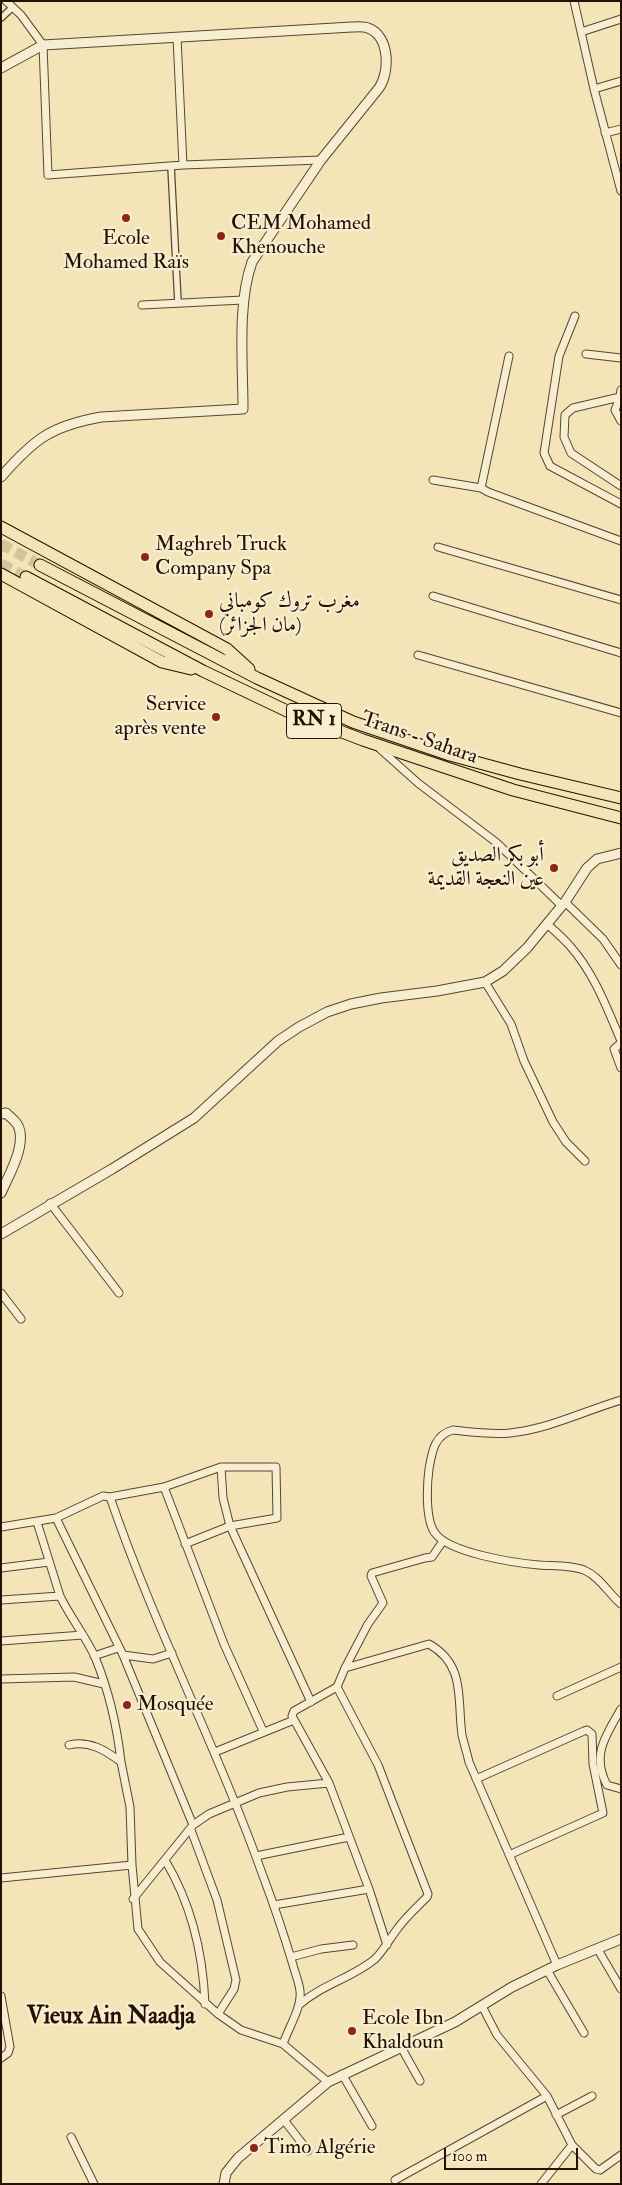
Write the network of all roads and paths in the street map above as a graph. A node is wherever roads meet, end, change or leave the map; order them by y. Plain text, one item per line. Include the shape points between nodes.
1 (6, 1) edge
2 (574, 1) edge
3 (13, 8) junction
4 (1, 18) edge
5 (621, 19) edge
6 (581, 32) junction
7 (177, 37) junction
8 (43, 45) junction
9 (1, 68) edge
10 (621, 81) edge
11 (594, 89) junction
12 (621, 129) edge
13 (604, 133) junction
14 (321, 160) junction
15 (183, 165) junction
16 (171, 166) junction
17 (619, 181) edge
18 (621, 191) edge
19 (243, 300) junction
20 (178, 303) junction
21 (142, 305) dead end
22 (575, 316) dead end
23 (586, 354) dead end
24 (509, 356) dead end
25 (621, 358) edge
26 (621, 390) edge
27 (620, 397) edge
28 (621, 421) edge
29 (1, 477) edge
30 (433, 480) dead end
31 (621, 486) edge
32 (481, 488) junction
33 (621, 504) edge
34 (1, 528) edge
35 (621, 541) edge
36 (438, 547) dead end
37 (40, 565) tunnel mouth
38 (1, 574) edge
39 (26, 578) tunnel mouth
40 (433, 596) dead end
41 (621, 600) edge
42 (621, 653) edge
43 (418, 655) dead end
44 (203, 671) junction
45 (257, 678) junction
46 (621, 713) edge
47 (376, 745) junction
48 (621, 798) edge
49 (621, 818) edge
50 (621, 853) edge
51 (564, 904) junction
52 (547, 924) junction
53 (621, 965) edge
54 (485, 982) junction
55 (621, 1042) edge
56 (621, 1068) edge
57 (1, 1114) edge
58 (585, 1161) dead end
59 (1, 1192) edge
60 (50, 1203) junction
61 (1, 1234) edge
62 (1, 1293) edge
63 (119, 1293) dead end
64 (20, 1318) dead end
65 (621, 1400) edge
66 (221, 1467) junction
67 (164, 1487) junction
68 (110, 1497) junction
69 (56, 1518) junction
70 (37, 1522) junction
71 (1, 1526) edge
72 (230, 1526) junction
73 (442, 1541) junction
74 (185, 1544) junction
75 (49, 1562) junction
76 (1, 1568) edge
77 (60, 1596) junction
78 (1, 1600) edge
79 (621, 1604) edge
80 (83, 1635) junction
81 (1, 1642) edge
82 (118, 1648) junction
83 (172, 1653) junction
84 (122, 1655) junction
85 (94, 1656) junction
86 (621, 1667) edge
87 (345, 1668) junction
88 (1, 1679) edge
89 (104, 1684) junction
90 (337, 1687) junction
91 (557, 1696) dead end
92 (311, 1702) junction
93 (621, 1709) edge
94 (294, 1720) junction
95 (263, 1731) junction
96 (69, 1746) dead end
97 (215, 1752) junction
98 (121, 1762) junction
99 (476, 1779) junction
100 (329, 1783) junction
101 (621, 1789) edge
102 (235, 1803) junction
103 (192, 1827) junction
104 (349, 1837) junction
105 (509, 1855) junction
106 (256, 1856) junction
107 (165, 1860) junction
108 (132, 1865) junction
109 (1, 1878) edge
110 (369, 1889) junction
111 (133, 1898) junction
112 (274, 1906) junction
113 (621, 1939) edge
114 (353, 1945) dead end
115 (387, 1945) junction
116 (597, 1948) junction
117 (291, 1958) junction
118 (558, 1965) junction
119 (547, 1970) junction
120 (621, 1989) edge
121 (1, 1996) edge
122 (2, 2004) edge
123 (205, 2004) junction
124 (299, 2005) junction
125 (482, 2006) junction
126 (218, 2014) junction
127 (584, 2033) dead end
128 (283, 2044) junction
129 (401, 2047) junction
130 (1, 2058) edge
131 (342, 2074) junction
132 (420, 2081) dead end
133 (328, 2082) junction
134 (547, 2096) junction
135 (592, 2096) dead end
136 (556, 2115) junction
137 (284, 2120) junction
138 (372, 2126) dead end
139 (71, 2137) dead end
140 (572, 2145) junction
141 (308, 2151) dead end
142 (621, 2155) edge
143 (394, 2180) dead end
144 (94, 2184) edge
145 (224, 2184) edge
146 (541, 2184) edge

1 - 3 street
2 - 6 street
3 - 4 street
3 - 8 street
5 - 6 street
6 - 11 street
7 - 8 street
7 - 14 street via 352,26 367,27 378,35 388,66 385,80
7 - 15 street
8 - 9 street
8 - 16 street via 48,175
10 - 11 street
11 - 13 street
12 - 13 street
13 - 17 street
14 - 15 street
14 - 19 street via 252,262
15 - 16 street
16 - 20 street
17 - 18 street
19 - 20 street
19 - 29 street via 243,408 78,421 37,440
20 - 21 street
22 - 33 street via 559,356 544,453 550,466
23 - 25 street
24 - 32 street
26 - 27 street
27 - 28 street via 615,410
27 - 31 street via 573,408 566,415 564,436 571,453
30 - 32 street
32 - 35 street
34 - 45 highway via 227,648
36 - 41 street
37 - 45 highway, Trans - Sahara / RN 1
38 - 44 highway via 162,662
39 - 44 highway, Trans - Sahara / RN 1
40 - 42 street
43 - 46 street
44 - 47 highway, Trans - Sahara / RN 1 via 287,711
45 - 48 highway, Trans - Sahara / RN 1 via 353,722 450,755
47 - 49 highway, Trans - Sahara / RN 1 via 513,790
47 - 51 street via 418,783 497,843
50 - 51 street via 597,859 587,868
51 - 52 street
51 - 53 street via 603,939
52 - 54 street via 503,971
52 - 55 street via 570,946 586,968
54 - 58 street via 511,1024 524,1061 553,1122 566,1142
54 - 60 street via 381,998 327,1012 278,1041 194,1118
55 - 56 street via 614,1048
57 - 59 street via 6,1113 16,1122 20,1132 19,1146
60 - 61 street
60 - 63 street
62 - 64 street
65 - 73 street via 527,1430 508,1433 453,1430 438,1438 432,1448 428,1475 428,1511 434,1532
66 - 67 street
66 - 72 street via 223,1498
66 - 72 street via 275,1466 277,1470 277,1518
67 - 68 street
67 - 74 street
68 - 69 street via 103,1496
68 - 83 street via 132,1561
69 - 70 street
69 - 82 street
70 - 71 street
70 - 75 street
72 - 74 street
72 - 92 street
73 - 79 street via 474,1553 517,1563 584,1570 595,1576
73 - 87 street via 432,1557 372,1573 383,1603
74 - 95 street via 224,1644
75 - 76 street
75 - 77 street
77 - 78 street
77 - 80 street
80 - 81 street
80 - 85 street
82 - 84 street
82 - 85 street
83 - 84 street via 154,1659
83 - 97 street
84 - 103 street
85 - 89 street
86 - 91 street
87 - 90 street
87 - 99 street via 429,1644 440,1651 454,1667 459,1688 462,1736
88 - 89 street via 74,1677
89 - 98 street via 117,1729
90 - 92 street
90 - 115 street via 378,1766 428,1894
92 - 94 street via 294,1711
93 - 101 street via 603,1740 600,1766 607,1785
94 - 95 street
94 - 100 street
95 - 97 street
96 - 98 street via 88,1743
97 - 102 street
98 - 108 street via 130,1807
99 - 105 street
99 - 105 street via 584,1731 592,1734 592,1764 603,1813
100 - 102 street via 287,1787
100 - 104 street
102 - 103 street via 209,1814
102 - 106 street
103 - 107 street
103 - 126 street via 217,1900 236,1980
104 - 106 street
104 - 110 street
105 - 118 street
106 - 112 street
107 - 111 street
107 - 123 street via 193,1920
108 - 109 street
108 - 111 street
110 - 112 street
110 - 115 street
111 - 123 street via 138,1929 160,1962
112 - 117 street
113 - 116 street
114 - 117 street via 321,1949
115 - 124 street via 358,1971 309,1996
116 - 118 street
116 - 120 street
117 - 124 street via 300,1991
118 - 119 street
119 - 125 street
119 - 127 street
121 - 122 street
122 - 130 street via 10,2047
123 - 126 street
124 - 128 street
125 - 129 street via 456,2022
125 - 134 street via 497,2035
126 - 128 street via 241,2030
128 - 133 street
129 - 131 street
129 - 132 street
131 - 133 street
131 - 138 street
133 - 137 street
134 - 136 street
134 - 143 street
135 - 136 street
136 - 140 street
137 - 141 street
137 - 145 street via 238,2158 226,2173
139 - 144 street
140 - 142 street via 600,2170
140 - 146 street

